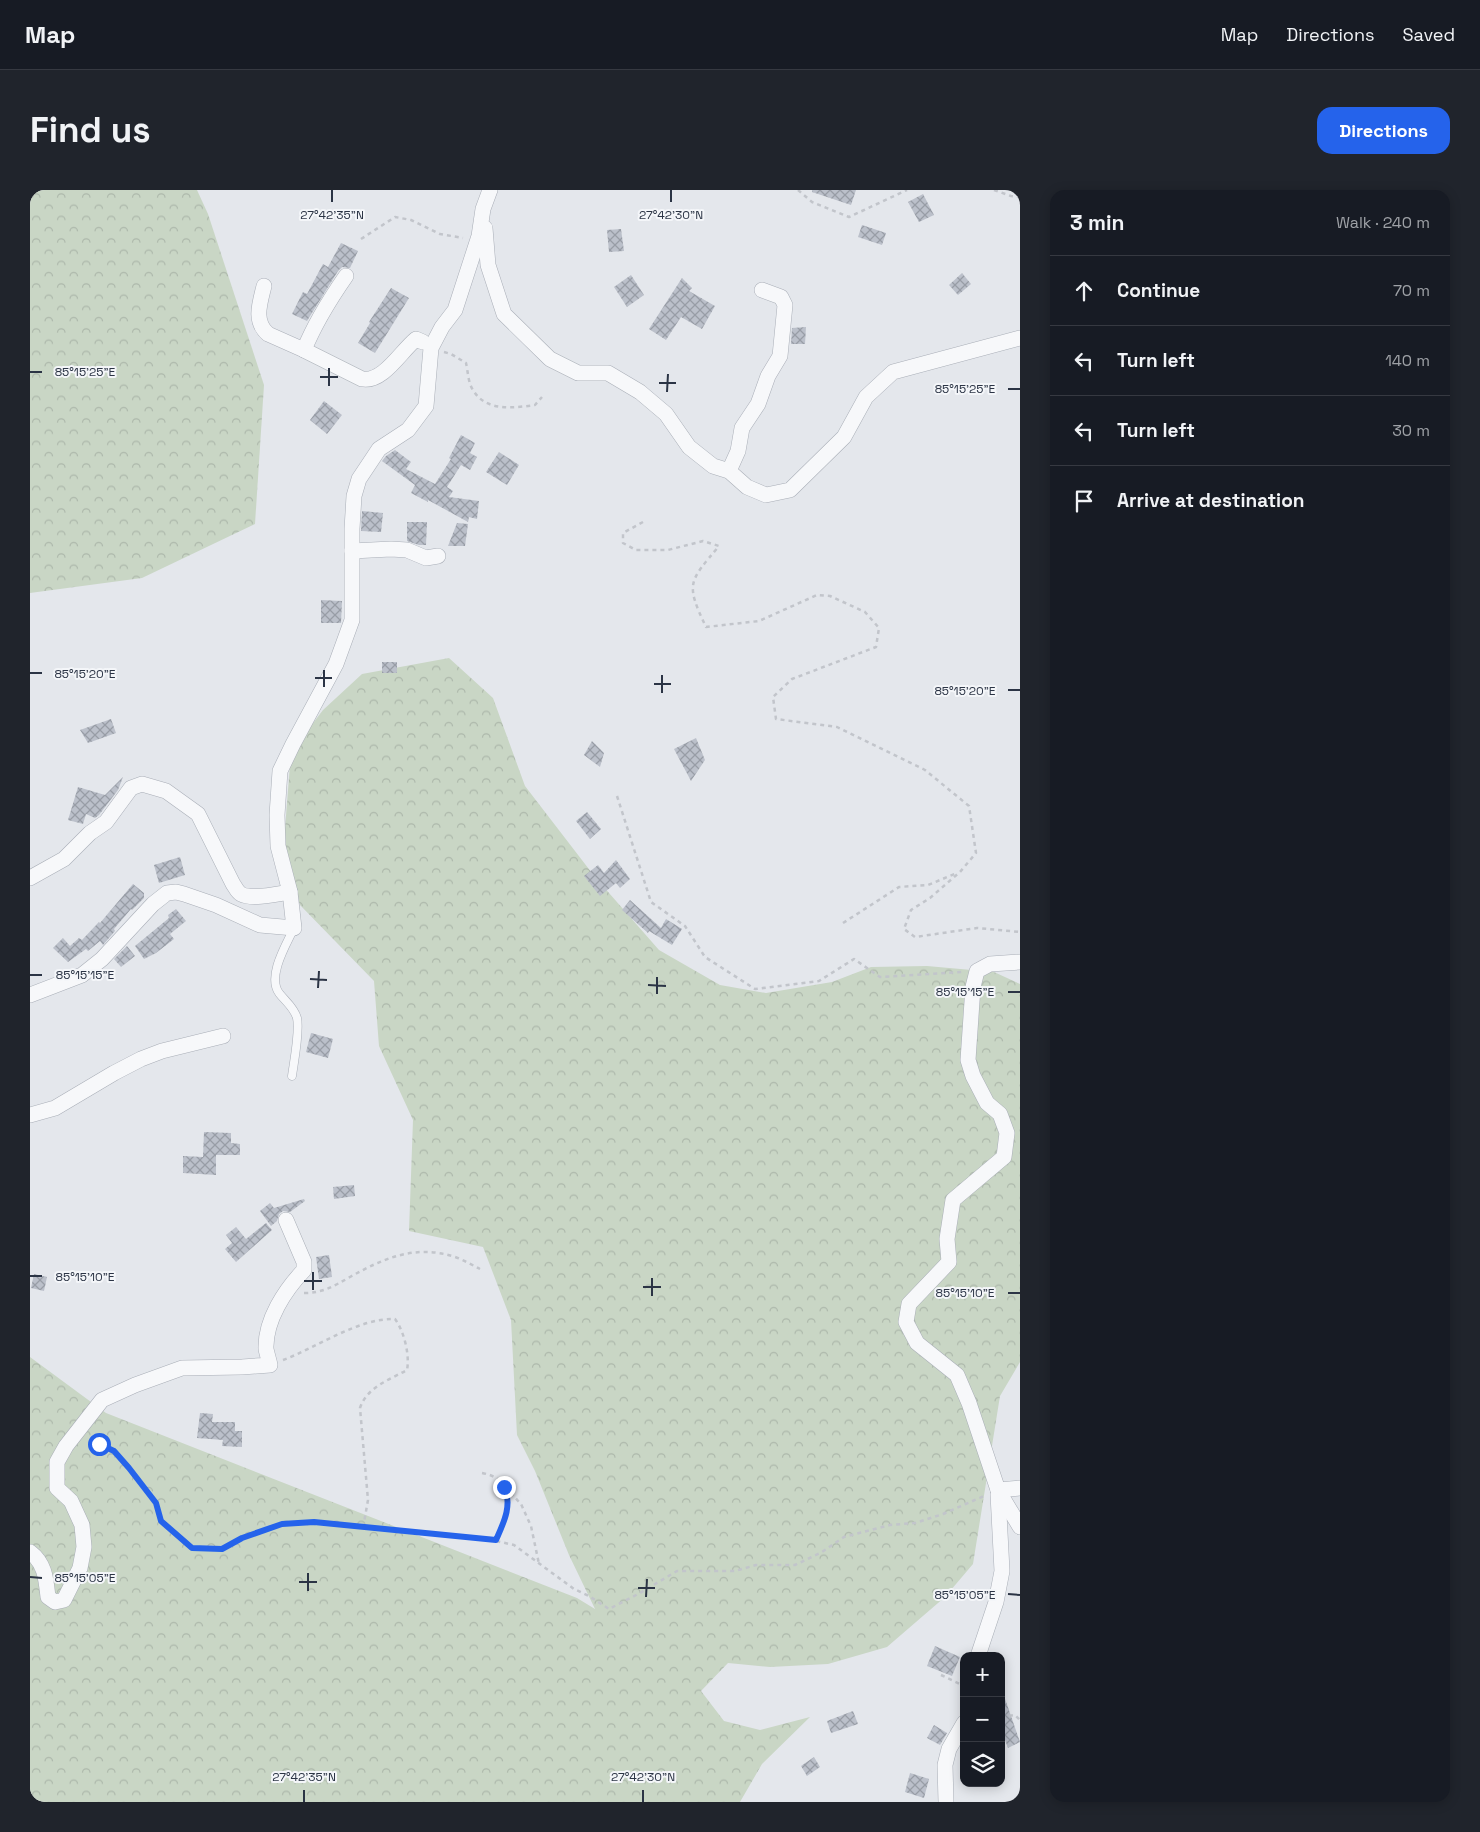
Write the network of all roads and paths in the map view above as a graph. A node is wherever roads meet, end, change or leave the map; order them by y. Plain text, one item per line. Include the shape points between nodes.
1 (490, 190) edge
2 (798, 190) edge
3 (907, 190) edge
4 (994, 190) edge
5 (1020, 197) edge
6 (483, 209) junction
7 (479, 236) junction
8 (361, 239) dead end
9 (346, 276) dead end
10 (264, 286) dead end
11 (762, 290) dead end
12 (1020, 338) edge
13 (427, 345) junction
14 (304, 350) junction
15 (542, 398) dead end
16 (728, 471) junction
17 (643, 522) dead end
18 (352, 551) junction
19 (438, 556) dead end
20 (617, 796) dead end
21 (960, 872) junction
22 (30, 878) edge
23 (290, 892) junction
24 (843, 923) dead end
25 (294, 928) junction
26 (1020, 932) edge
27 (1020, 962) edge
28 (977, 971) junction
29 (30, 995) edge
30 (223, 1036) dead end
31 (292, 1076) dead end
32 (30, 1116) edge
33 (286, 1220) dead end
34 (480, 1268) dead end
35 (285, 1293) junction
36 (270, 1365) junction
37 (82, 1428) junction
38 (482, 1473) dead end
39 (504, 1487) junction
40 (1020, 1488) edge
41 (998, 1490) junction
42 (1020, 1527) edge
43 (363, 1528) junction
44 (496, 1540) junction
45 (30, 1552) edge
46 (539, 1564) junction
47 (979, 1652) edge
48 (941, 1676) dead end
49 (960, 1684) edge
50 (1005, 1716) edge
51 (1020, 1720) edge
52 (960, 1730) edge
53 (946, 1802) edge

1 - 6 street
2 - 3 path via 812,202 849,217
4 - 5 path
6 - 7 street
6 - 16 street via 488,266 504,314 550,359 578,372 608,373 640,392 666,414 689,447 713,466
7 - 8 path via 456,238 395,216
7 - 13 street via 455,310
9 - 14 street
10 - 14 street via 258,317 264,331
11 - 16 street via 780,297 785,304 780,356 768,376 758,404 742,428 738,451
12 - 16 street via 893,372 866,397 844,437 790,490 766,495 747,487
13 - 14 street via 416,339 390,367 367,380
13 - 15 path via 466,363 472,389 482,401 493,406 514,408 535,405
13 - 18 street via 426,406 408,430 380,449 359,479 354,496
17 - 21 path via 623,533 623,543 636,550 668,550 703,541 719,546 696,573 692,587 694,602 706,627 759,621 817,595 830,596 864,612 879,628 876,647 792,679 773,697 776,719 837,727 925,770 969,806 976,853
18 - 19 street via 399,549 426,558
18 - 23 street via 352,620 336,664 280,771 278,846
20 - 28 path via 650,902 685,926 705,957 755,989 819,981 854,959 880,976
21 - 24 path via 928,885 898,887
21 - 26 path via 911,910 904,929 916,937 976,928
22 - 23 street via 64,859 106,822 131,788 142,784 166,791 198,814 233,884 242,895
23 - 25 street
25 - 29 street via 260,925 216,905 176,892 167,893 82,975
25 - 31 lane via 274,979 275,986 297,1018
27 - 28 street via 990,964
28 - 41 street via 968,1060 973,1076 987,1102 1000,1114 1007,1133 1004,1158 952,1200 946,1238 949,1262 909,1304 906,1322 917,1344 957,1375
30 - 32 street via 141,1059 55,1108
33 - 35 street via 304,1262 304,1270
34 - 35 path via 455,1257 432,1252 404,1254 380,1261 318,1293
35 - 36 street via 268,1333 266,1349
36 - 37 street via 182,1368 135,1384 102,1400
36 - 43 path via 384,1318 395,1318 401,1327 407,1370 364,1397 360,1408 368,1500
37 - 43 path via 99,1444 114,1451 156,1503 161,1521 192,1548 222,1549 282,1524 314,1522
37 - 45 street via 56,1462 57,1488 71,1501 82,1525 84,1548 80,1568 64,1600 55,1602 48,1596 46,1576 38,1558
38 - 39 path via 502,1482
39 - 44 path via 508,1512
39 - 46 path via 521,1504 531,1526
40 - 41 street
41 - 42 street
41 - 46 path via 915,1523 890,1525 844,1537 794,1565 677,1571 609,1609
41 - 47 street via 1002,1571 996,1602
43 - 44 path
44 - 46 path via 514,1545
48 - 49 path
50 - 51 path via 1014,1715
52 - 53 street via 949,1749 945,1765

